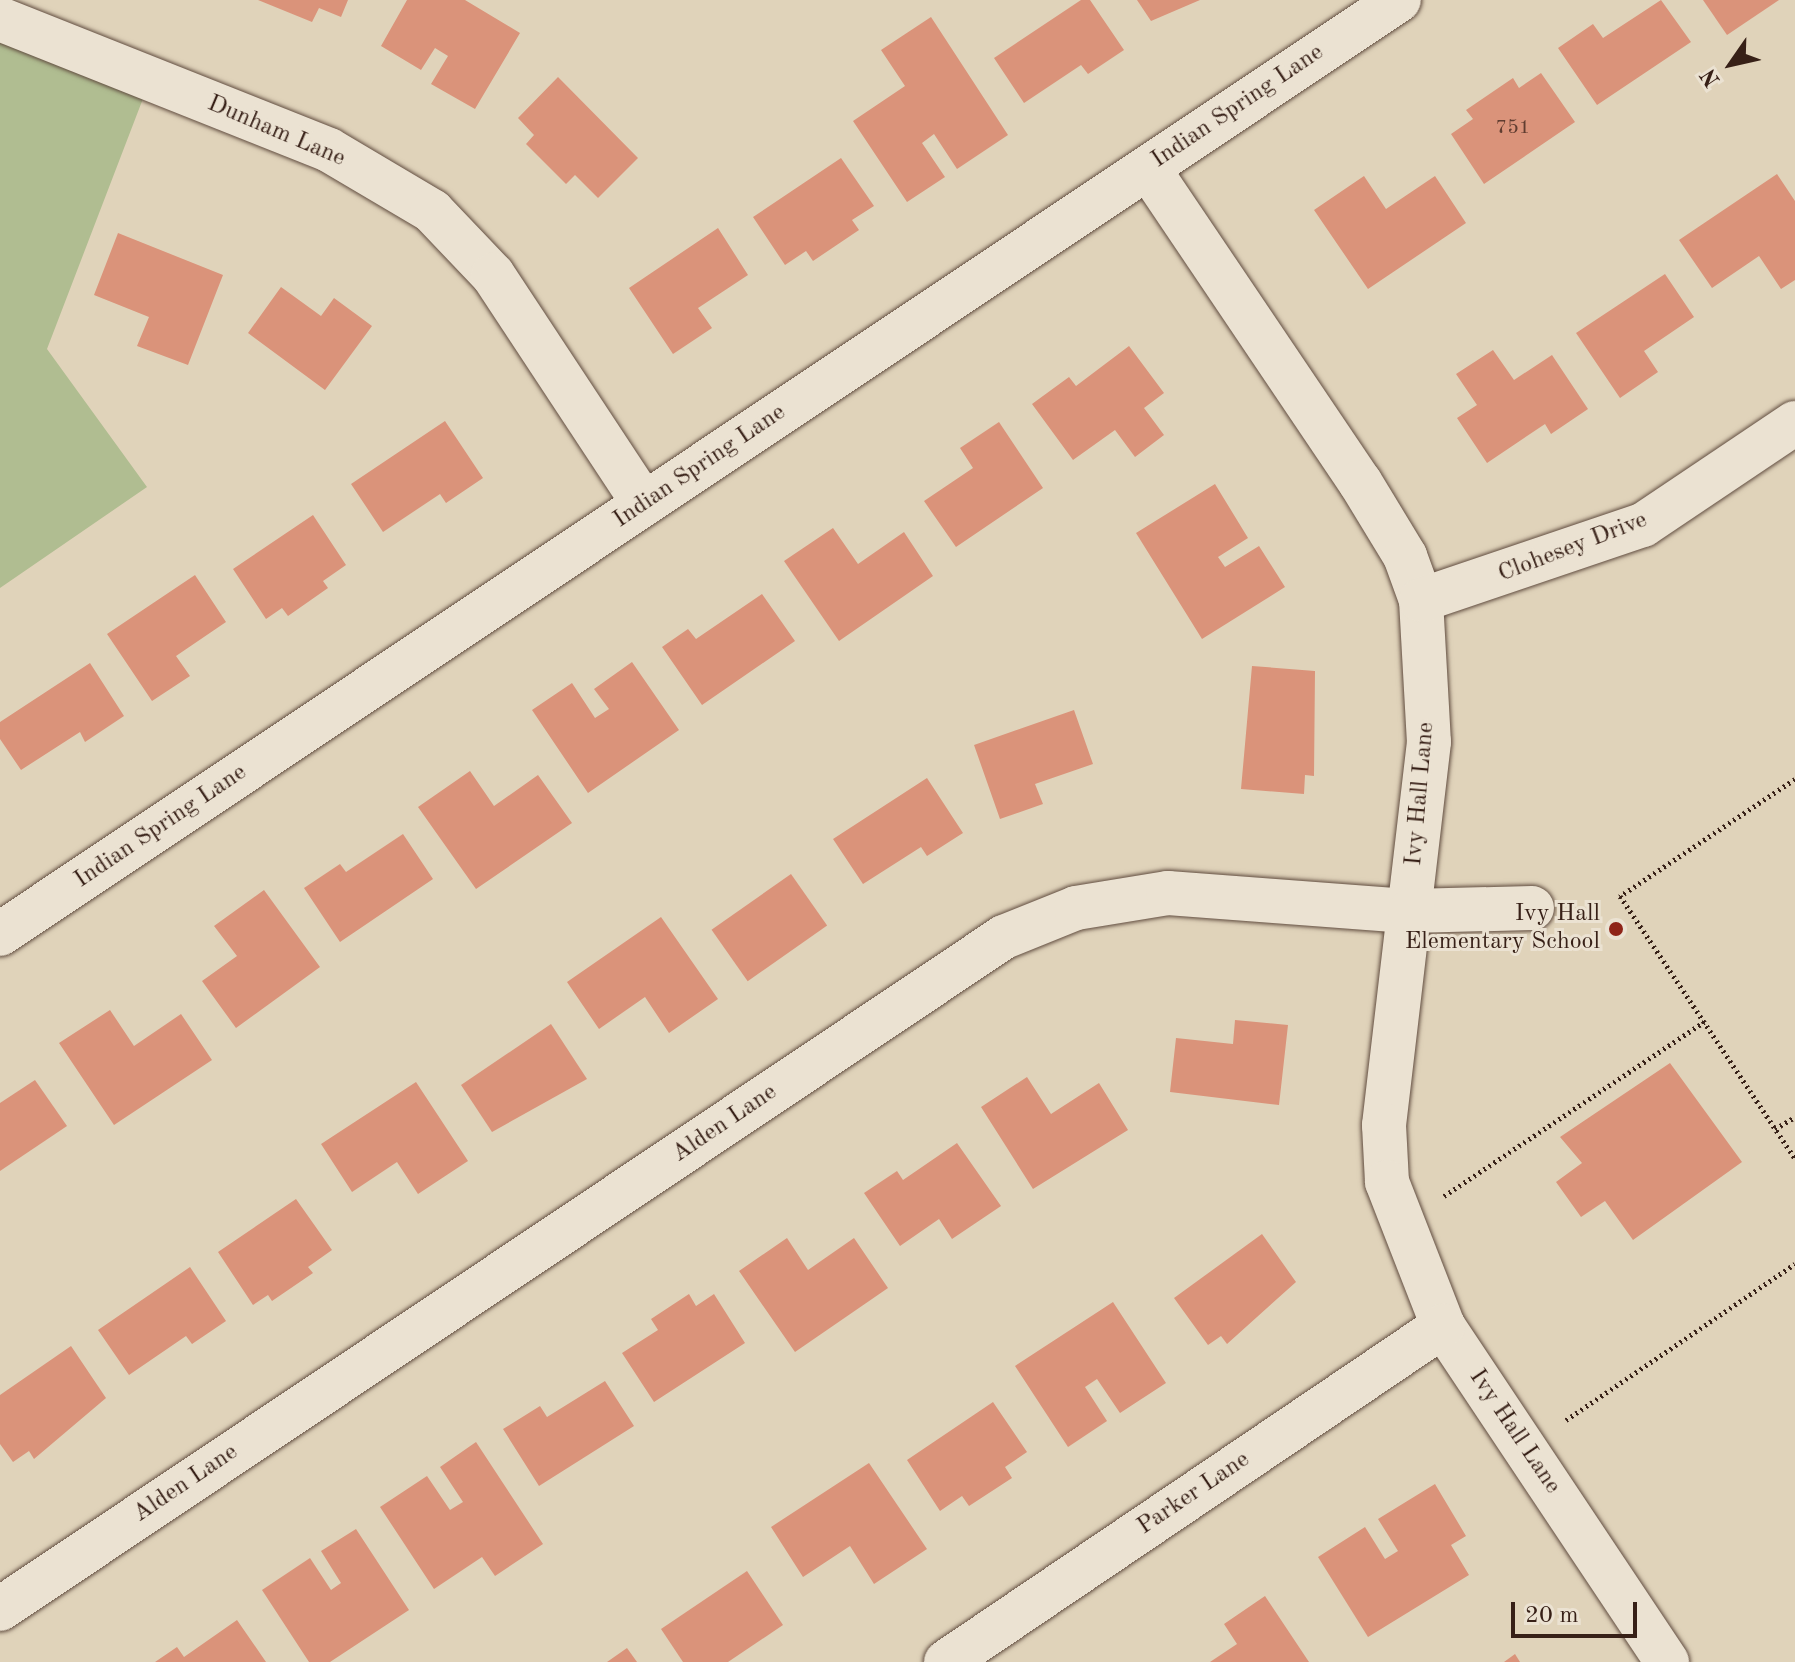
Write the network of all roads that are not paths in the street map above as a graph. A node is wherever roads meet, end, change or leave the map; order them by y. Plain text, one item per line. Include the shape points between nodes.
1 (1399, 0) edge
2 (0, 19) edge
3 (1148, 168) junction
4 (1790, 438) edge
5 (644, 504) junction
6 (1421, 600) junction
7 (1532, 908) dead end
8 (1410, 911) junction
9 (0, 934) edge
10 (1443, 1326) junction
11 (0, 1609) edge
12 (946, 1662) edge
13 (1667, 1662) edge

1 - 3 street, Indian Spring Lane
2 - 5 street, Dunham Lane via 329,150 432,211 493,275
3 - 5 street, Indian Spring Lane
3 - 6 street, Ivy Hall Lane via 1360,482 1405,556
4 - 6 street, Clohesey Drive via 1643,525
5 - 9 street, Indian Spring Lane
6 - 8 street, Ivy Hall Lane via 1429,742
7 - 8 street, Alden Lane
8 - 10 street, Ivy Hall Lane via 1384,1125 1387,1182
8 - 11 street, Alden Lane via 1168,893 1076,908 1004,937
10 - 12 street, Parker Lane
10 - 13 street, Ivy Hall Lane

